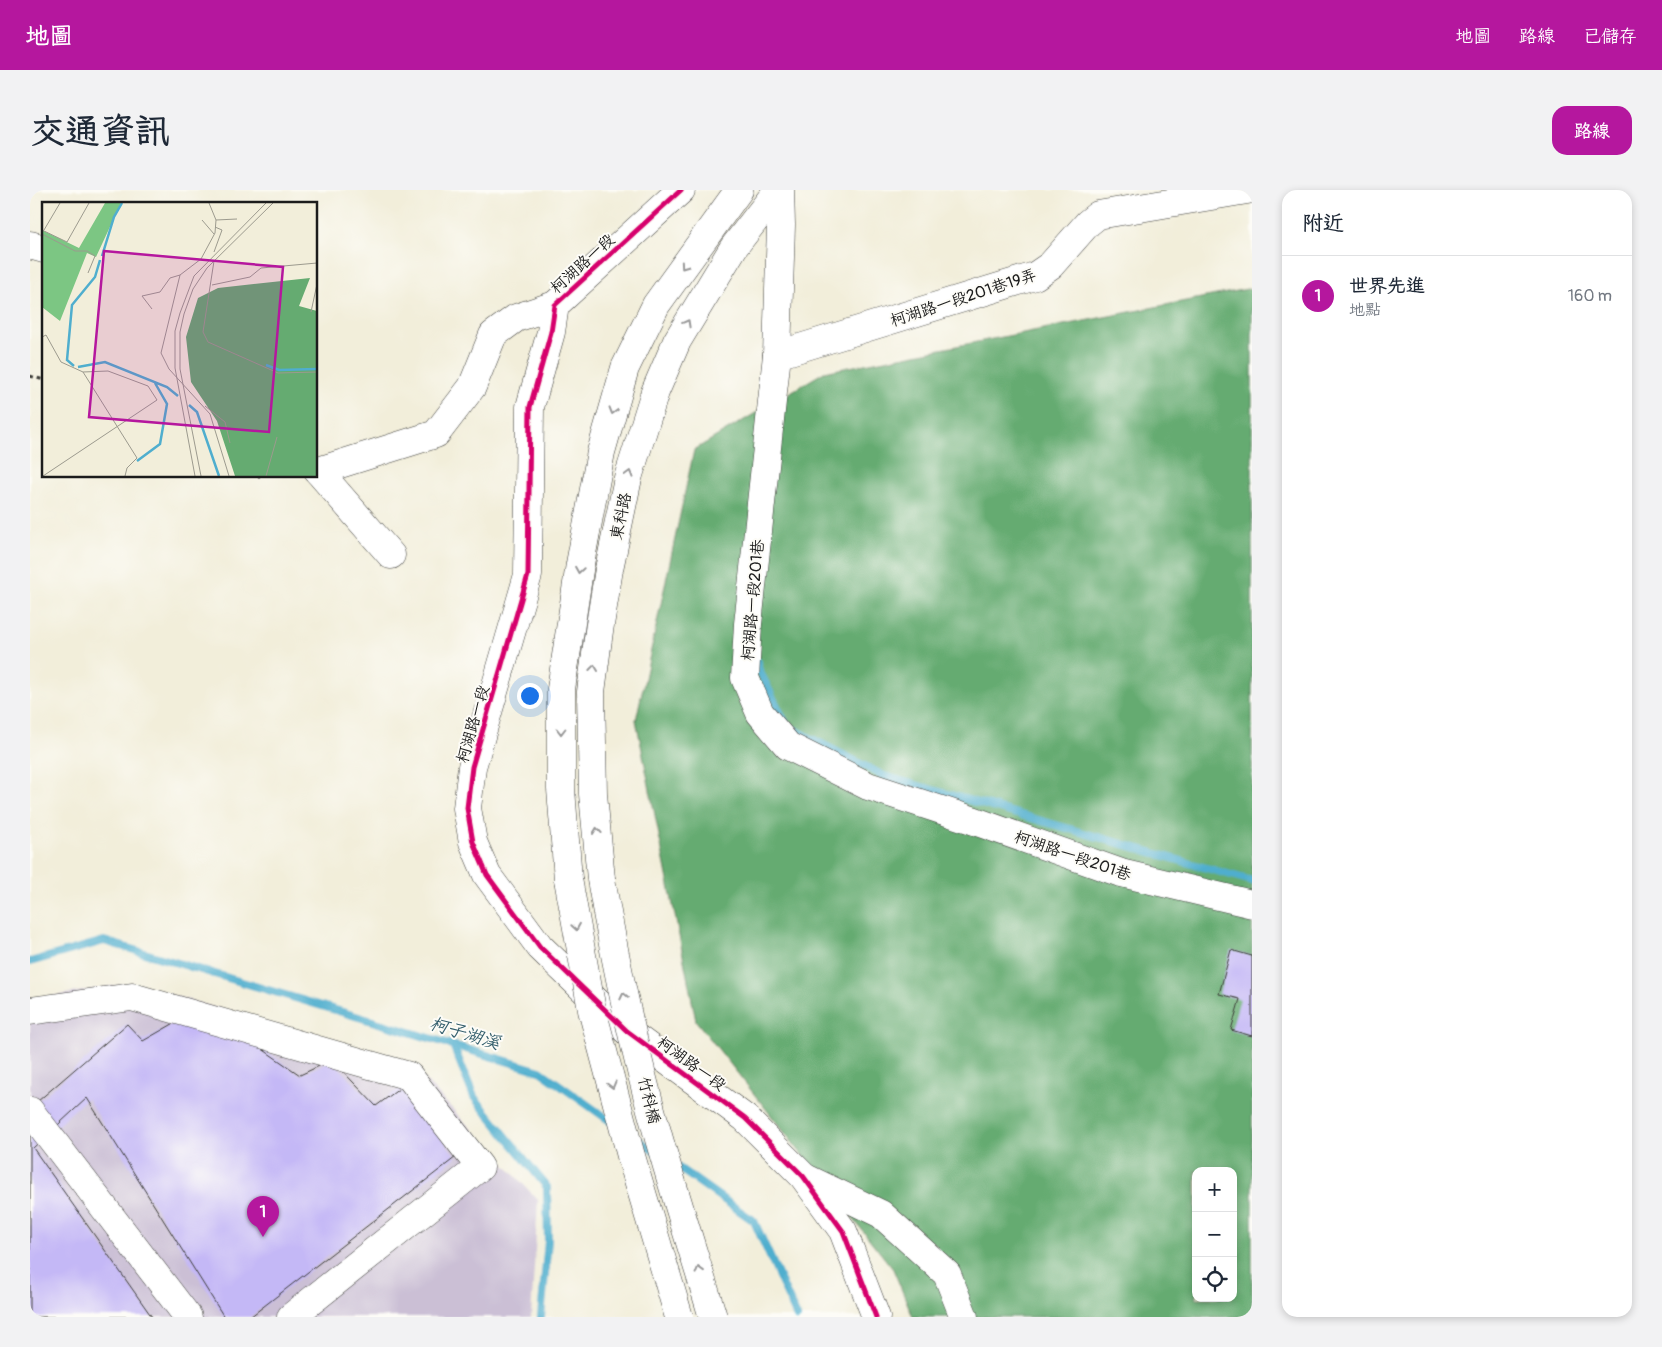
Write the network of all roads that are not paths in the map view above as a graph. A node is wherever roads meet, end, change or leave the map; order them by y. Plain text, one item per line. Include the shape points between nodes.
1 (681, 190) edge
2 (739, 190) edge
3 (779, 190) edge
4 (1247, 190) edge
5 (555, 305) junction
6 (777, 355) junction
7 (318, 468) edge
8 (318, 469) edge
9 (391, 555) dead end
10 (568, 879) joint
11 (601, 879) joint
12 (1252, 904) edge
13 (30, 1011) edge
14 (30, 1111) edge
15 (803, 1176) junction
16 (188, 1317) edge
17 (291, 1317) edge
18 (679, 1317) edge
19 (713, 1317) edge
20 (876, 1317) edge
21 (964, 1317) edge

1 - 5 street, 柯湖路一段
2 -> 10 street, 東科路 via 656,305 625,368 601,452 560,689 561,789
3 - 6 street, 柯湖路一段201巷 via 782,226
11 -> 3 street, 東科路 via 593,794 592,692 609,569 628,478 655,392 677,341 734,247
4 - 6 street, 柯湖路一段201巷19弄 via 1098,215 1051,265 1035,276
5 - 7 street via 516,318 493,335 472,387 436,434
5 - 15 street, 柯湖路一段 via 551,332 530,407 528,575 472,767 467,808 473,842 487,875 540,947 627,1031 745,1118
6 - 12 street, 柯湖路一段201巷 via 745,678 760,713 788,746 868,786 1121,873
8 - 9 street
10 -> 18 street, 竹科橋, bridge via 592,1010
19 -> 11 street, 竹科橋, bridge via 656,1128 624,999
13 - 17 street via 132,997 409,1076 480,1167
14 - 16 street
15 - 20 street, 柯湖路一段 via 843,1231
15 - 21 street via 881,1214 947,1274

